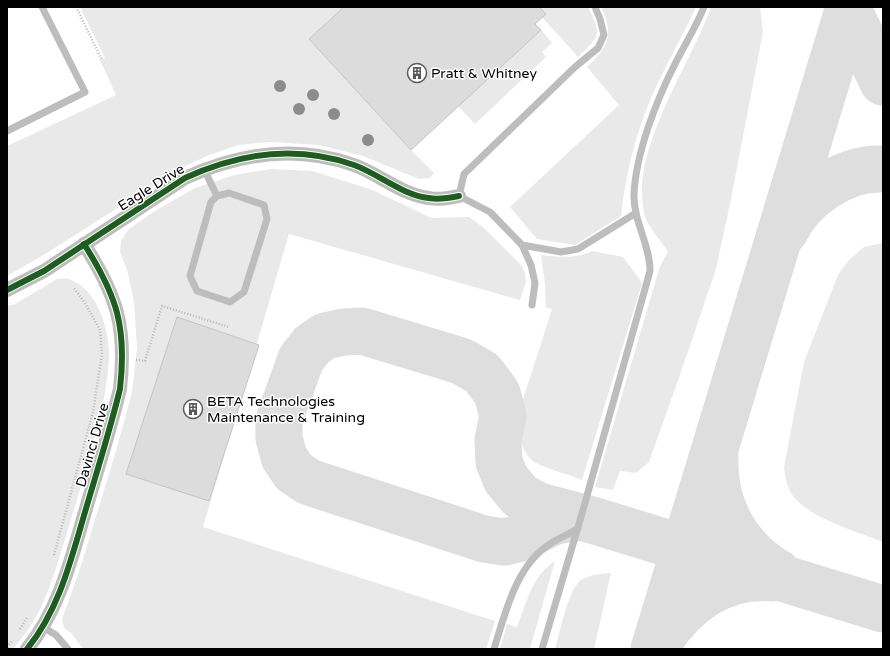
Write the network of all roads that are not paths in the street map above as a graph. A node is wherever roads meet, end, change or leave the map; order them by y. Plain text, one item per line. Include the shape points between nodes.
1 (42, 7) edge
2 (594, 7) edge
3 (704, 7) edge
4 (7, 131) edge
5 (204, 169) junction
6 (217, 196) junction
7 (459, 196) junction
8 (636, 213) junction
9 (84, 244) junction
10 (522, 245) junction
11 (7, 290) edge
12 (532, 305) dead end
13 (577, 529) junction
14 (43, 626) junction
15 (27, 649) edge
16 (68, 649) edge
17 (494, 649) edge
18 (542, 649) edge

1 - 4 lane via 85,92
2 - 7 lane via 604,35 598,48 464,174
3 - 8 lane via 697,26 658,101 636,175
5 - 6 lane
5 - 7 street, Eagle Drive via 243,157 301,154 354,165 428,198
5 - 9 street, Eagle Drive via 166,189
6 - 6 lane via 211,202 190,276 197,291 230,302 244,292 267,219 264,205 229,193
7 - 10 lane via 490,212
8 - 10 lane via 573,250 561,252
8 - 13 lane via 650,257 650,271
9 - 11 street, Eagle Drive via 44,271
9 - 14 street, Davinci Drive via 108,286 117,311 124,359 120,389 109,432 68,569 56,602
10 - 12 lane via 531,265 535,283
13 - 17 lane via 549,544 515,585
13 - 18 lane
14 - 15 street, Davinci Drive
14 - 16 lane via 56,635

